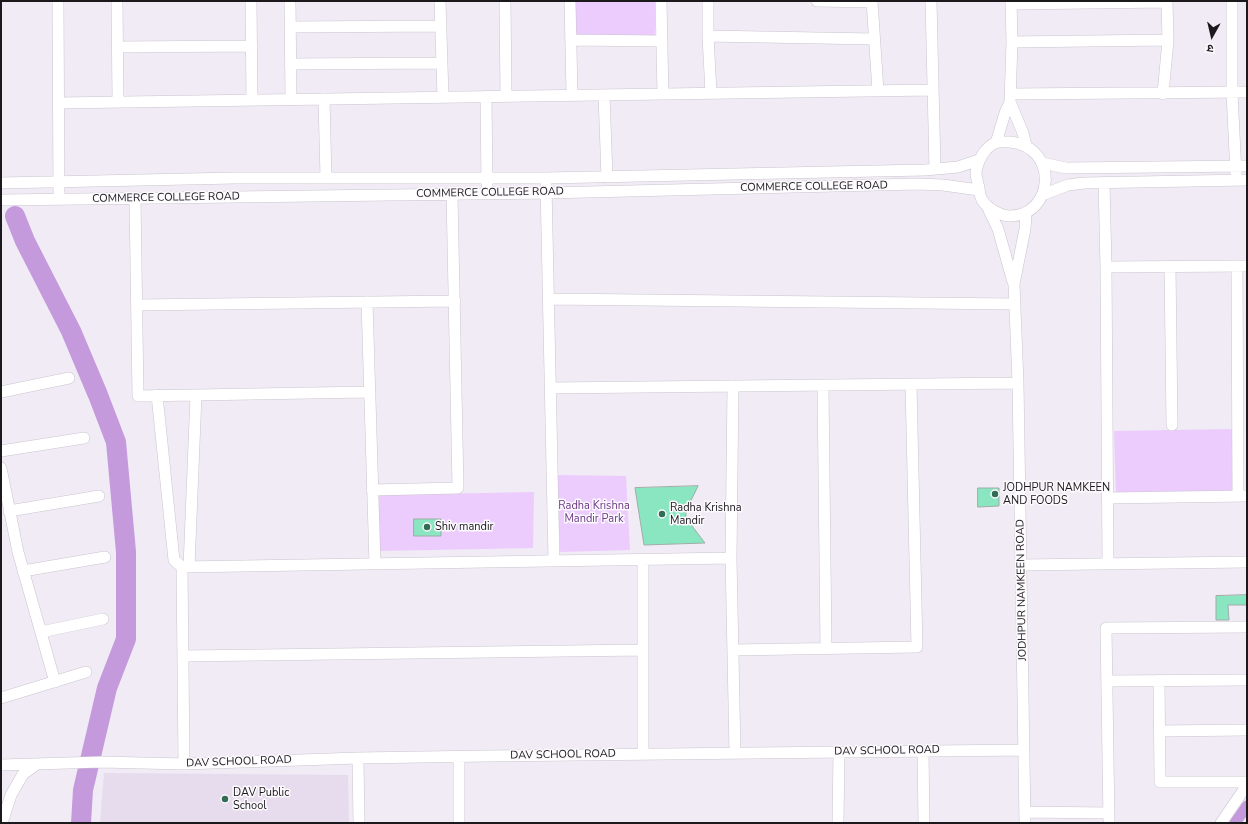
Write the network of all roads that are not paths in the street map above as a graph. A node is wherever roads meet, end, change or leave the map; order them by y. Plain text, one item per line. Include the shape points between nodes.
1 (58, 1) edge
2 (117, 1) edge
3 (251, 1) edge
4 (290, 1) edge
5 (440, 1) edge
6 (505, 1) edge
7 (570, 1) edge
8 (661, 1) edge
9 (708, 1) edge
10 (817, 1) edge
11 (931, 1) edge
12 (1232, 1) edge
13 (872, 2) edge
14 (1167, 2) edge
15 (1011, 3) edge
16 (441, 26) junction
17 (290, 27) junction
18 (708, 36) junction
19 (874, 39) junction
20 (570, 40) junction
21 (1168, 40) junction
22 (662, 41) junction
23 (1012, 42) junction
24 (118, 46) junction
25 (252, 46) junction
26 (442, 63) junction
27 (290, 64) junction
28 (933, 90) junction
29 (878, 91) junction
30 (1247, 92) edge
31 (711, 93) junction
32 (1232, 93) junction
33 (663, 94) junction
34 (1164, 94) junction
35 (572, 95) junction
36 (604, 95) junction
37 (486, 96) junction
38 (506, 96) junction
39 (443, 97) junction
40 (1010, 98) junction
41 (291, 99) junction
42 (324, 99) junction
43 (252, 100) junction
44 (118, 102) junction
45 (59, 103) junction
46 (996, 143) junction
47 (1026, 145) junction
48 (980, 160) junction
49 (1042, 163) junction
50 (1236, 166) junction
51 (1247, 166) edge
52 (935, 169) junction
53 (607, 177) junction
54 (326, 178) junction
55 (487, 178) junction
56 (546, 178) junction
57 (1241, 180) edge
58 (59, 182) junction
59 (1104, 182) junction
60 (1, 183) edge
61 (979, 190) junction
62 (547, 193) junction
63 (452, 194) junction
64 (487, 194) junction
65 (1042, 195) junction
66 (135, 198) junction
67 (60, 199) junction
68 (1, 200) edge
69 (987, 206) junction
70 (1026, 212) junction
71 (1170, 266) junction
72 (1242, 266) edge
73 (1106, 267) junction
74 (1014, 284) junction
75 (549, 299) junction
76 (454, 301) junction
77 (367, 302) junction
78 (1015, 304) junction
79 (137, 305) junction
80 (69, 378) dead end
81 (1018, 384) junction
82 (911, 385) junction
83 (733, 386) junction
84 (824, 386) junction
85 (551, 388) junction
86 (1, 392) edge
87 (369, 392) junction
88 (196, 394) junction
89 (157, 395) junction
90 (1172, 425) dead end
91 (84, 438) dead end
92 (1, 451) edge
93 (1, 468) edge
94 (372, 490) junction
95 (100, 496) dead end
96 (1242, 496) edge
97 (1108, 498) junction
98 (9, 510) junction
99 (106, 557) dead end
100 (732, 558) junction
101 (643, 559) junction
102 (554, 561) junction
103 (1247, 562) edge
104 (374, 564) junction
105 (1108, 564) junction
106 (1021, 565) junction
107 (186, 567) junction
108 (23, 571) junction
109 (103, 619) dead end
110 (1247, 627) edge
111 (41, 632) junction
112 (826, 648) junction
113 (643, 650) junction
114 (733, 650) junction
115 (183, 656) junction
116 (86, 672) dead end
117 (1159, 680) junction
118 (1247, 680) edge
119 (1107, 681) junction
120 (55, 682) junction
121 (1, 698) edge
122 (1247, 730) edge
123 (1159, 731) junction
124 (1024, 750) junction
125 (923, 751) junction
126 (839, 752) junction
127 (736, 753) junction
128 (643, 754) junction
129 (459, 756) junction
130 (358, 758) junction
131 (37, 764) junction
132 (184, 764) junction
133 (1, 765) edge
134 (1247, 782) edge
135 (1247, 785) edge
136 (1025, 818) edge
137 (1109, 818) edge
138 (2, 823) edge
139 (359, 823) edge
140 (459, 823) edge
141 (838, 823) edge
142 (924, 823) edge
143 (1221, 823) edge

1 - 45 street
2 - 24 street
3 - 25 street
4 - 17 street
5 - 16 street
6 - 38 street
7 - 20 street
8 - 22 street
9 - 18 street
10 - 13 street
11 - 28 street
12 - 32 street
13 - 19 street
14 - 15 street
14 - 21 street
15 - 23 street
16 - 17 street
16 - 26 street
17 - 27 street
18 - 19 street
18 - 31 street
19 - 29 street
20 - 22 street
20 - 35 street
21 - 23 street
21 - 34 street
22 - 33 street
23 - 40 street
24 - 25 street
24 - 44 street
25 - 43 street
26 - 27 street
26 - 39 street
27 - 41 street
28 - 29 street
28 - 52 street
29 - 31 street
30 - 32 street
31 - 33 street
32 - 34 street
32 - 50 street
33 - 36 street
34 - 40 street
35 - 36 street
35 - 38 street
36 - 53 street
37 - 38 street
37 - 39 street
37 - 55 street
39 - 42 street
40 - 46 street
40 - 47 street
41 - 42 street
41 - 43 street
42 - 54 street
43 - 44 street
44 - 45 street
45 - 58 street
46 - 47 street
46 - 48 street via 987,149
47 - 49 street via 1036,153
48 - 52 street via 958,167
48 - 61 street via 976,173
49 - 50 street via 1066,168
49 - 65 street via 1046,173
50 - 51 street
50 - 57 street
52 - 53 street
53 - 56 street
54 - 55 street
54 - 58 street
55 - 56 street
55 - 64 street
56 - 62 street
57 - 59 street
58 - 60 street
58 - 67 street
59 - 65 street via 1068,186
59 - 73 street
61 - 62 street, COMMERCE COLLEGE ROAD via 917,184
61 - 69 street
62 - 64 street, COMMERCE COLLEGE ROAD
62 - 75 street
63 - 64 street, COMMERCE COLLEGE ROAD
63 - 66 street, COMMERCE COLLEGE ROAD
63 - 76 street
65 - 70 street
66 - 67 street, COMMERCE COLLEGE ROAD
66 - 79 street
67 - 68 street, COMMERCE COLLEGE ROAD
69 - 70 street via 1009,216
69 - 74 street via 998,229
70 - 74 street via 1024,239
71 - 72 street
71 - 73 street
71 - 90 street
72 - 96 street
73 - 97 street
74 - 78 street, JODHPUR NAMKEEN ROAD
75 - 78 street
75 - 85 street
76 - 77 street
76 - 94 street via 458,488
77 - 79 street
77 - 87 street
78 - 81 street, JODHPUR NAMKEEN ROAD
79 - 89 street via 138,396
80 - 86 street
81 - 82 street
81 - 106 street, JODHPUR NAMKEEN ROAD
82 - 84 street
82 - 112 street via 917,647
83 - 84 street
83 - 85 street
83 - 100 street
84 - 112 street
85 - 102 street
87 - 88 street
87 - 94 street
88 - 89 street
88 - 107 street
89 - 107 street via 174,560
91 - 92 street
93 - 98 street
94 - 104 street
95 - 98 street
96 - 97 street
97 - 105 street
98 - 108 street
99 - 108 street
100 - 101 street
100 - 114 street
101 - 102 street
101 - 113 street
102 - 104 street
103 - 105 street
104 - 107 street
105 - 106 street
106 - 124 street, JODHPUR NAMKEEN ROAD
107 - 115 street
108 - 111 street
109 - 111 street
110 - 119 street via 1106,628
111 - 120 street
112 - 114 street
113 - 115 street
113 - 128 street
114 - 127 street
115 - 132 street
116 - 120 street
117 - 118 street
117 - 119 street
117 - 123 street
119 - 137 street
120 - 121 street
122 - 123 street
123 - 134 street via 1160,782
124 - 125 street, DAV SCHOOL ROAD
124 - 136 street, JODHPUR NAMKEEN ROAD
125 - 126 street, DAV SCHOOL ROAD
125 - 142 street
126 - 127 street, DAV SCHOOL ROAD
126 - 141 street
127 - 128 street, DAV SCHOOL ROAD
128 - 129 street, DAV SCHOOL ROAD
129 - 130 street, DAV SCHOOL ROAD
129 - 140 street
130 - 132 street, DAV SCHOOL ROAD
130 - 139 street
131 - 132 street, DAV SCHOOL ROAD
131 - 133 street, DAV SCHOOL ROAD
131 - 138 street via 23,774 11,794
135 - 143 street
136 - 137 street

